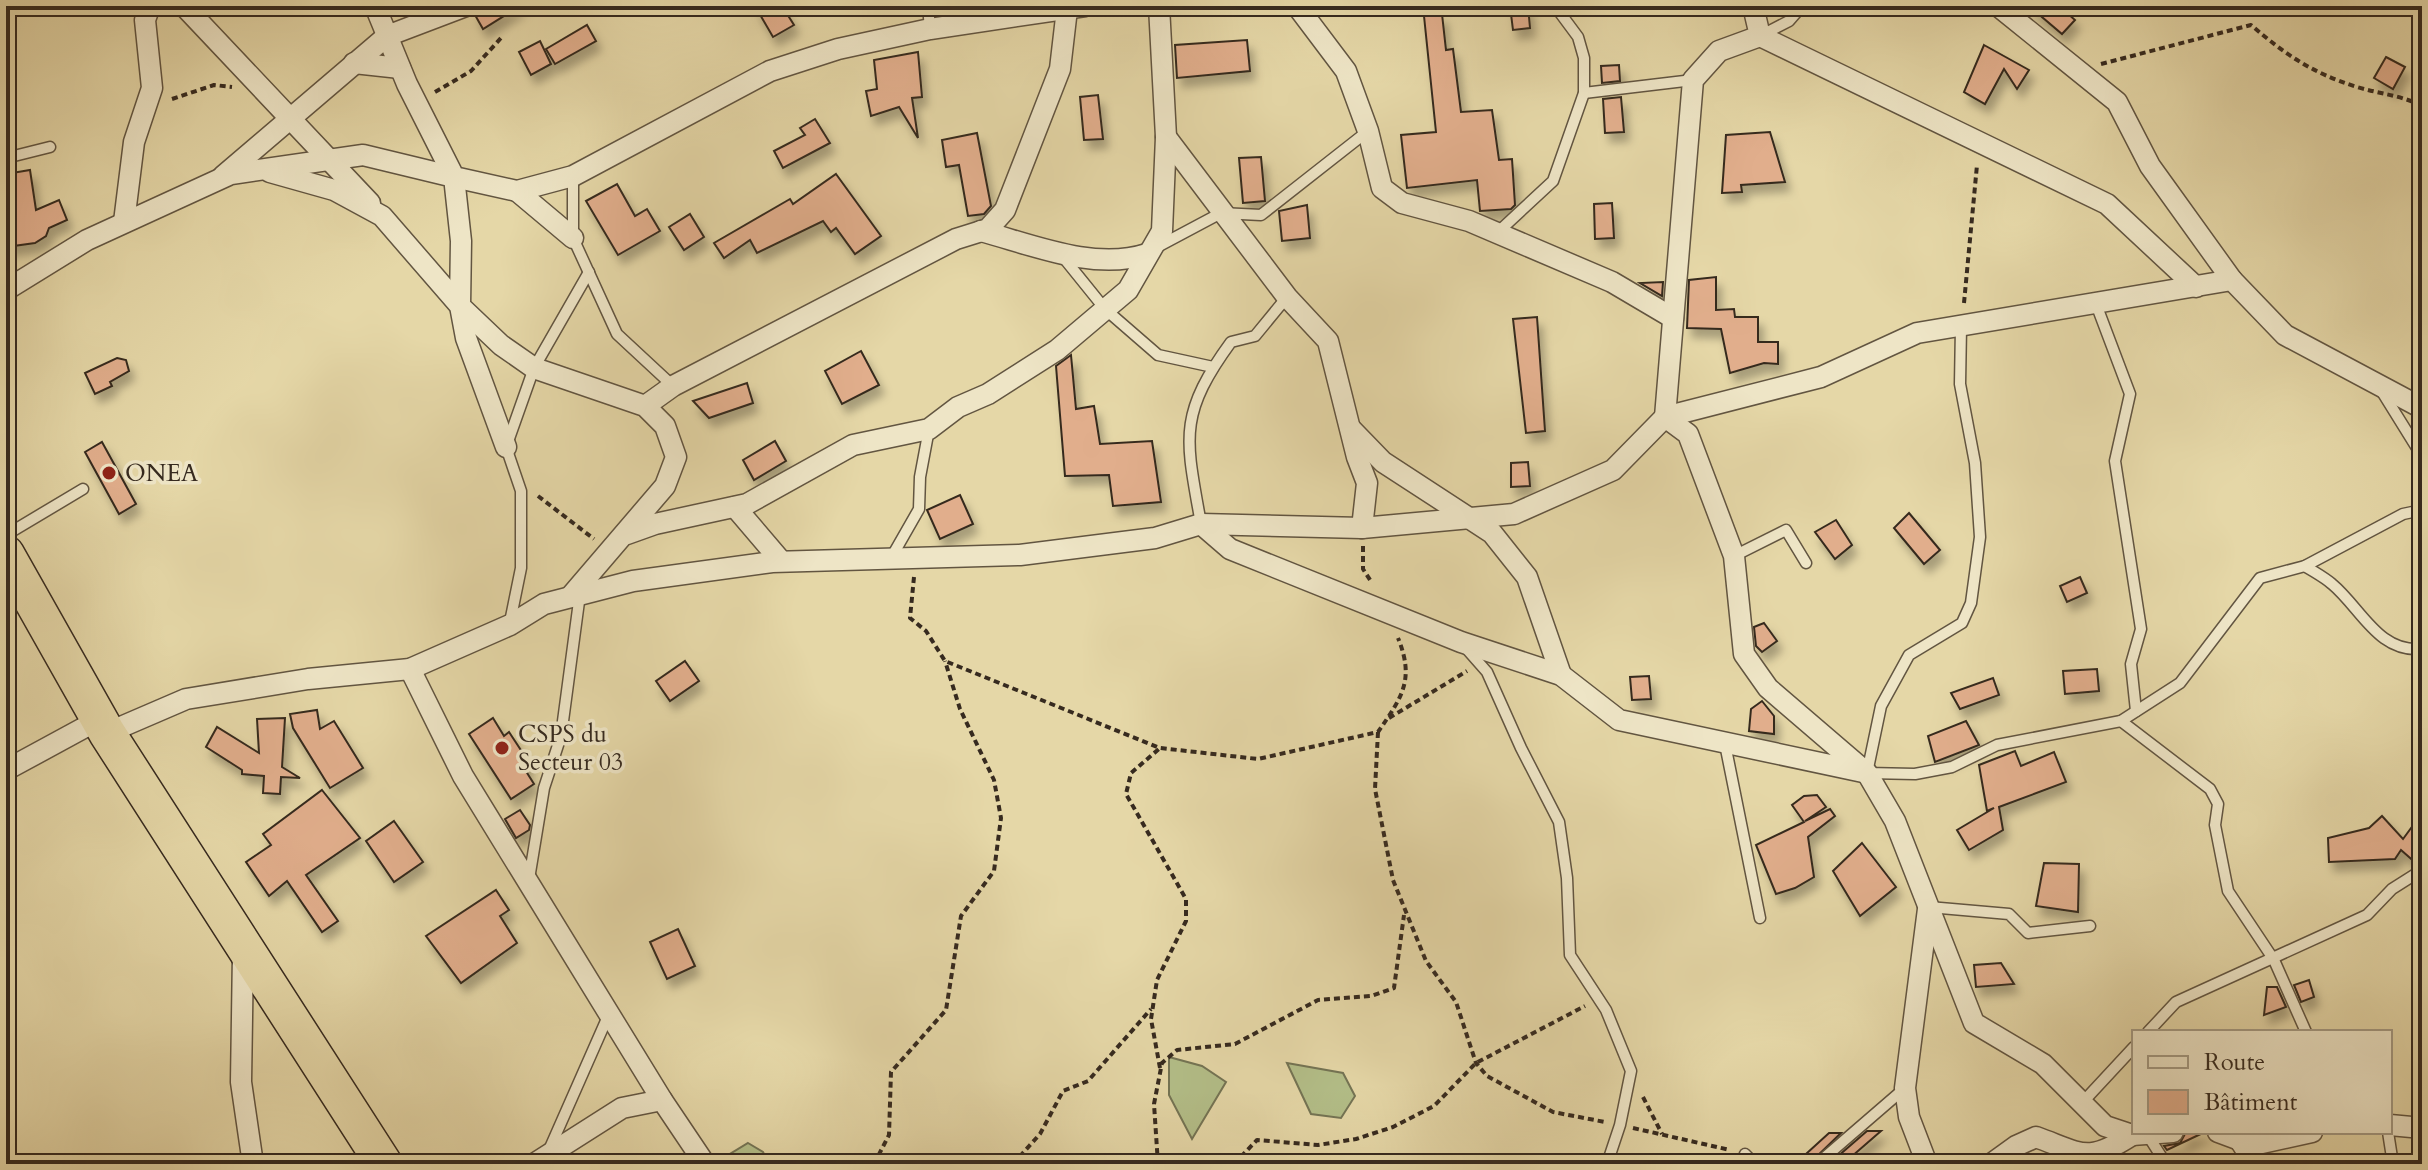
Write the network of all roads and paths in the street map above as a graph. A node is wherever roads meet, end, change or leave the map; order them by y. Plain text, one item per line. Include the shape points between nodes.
1 (150, 6) edge
2 (184, 6) edge
3 (375, 6) edge
4 (466, 6) edge
5 (928, 6) edge
6 (1159, 6) edge
7 (1297, 6) edge
8 (1555, 6) edge
9 (1753, 6) edge
10 (1802, 6) edge
11 (1998, 6) edge
12 (1076, 8) edge
13 (993, 14) edge
14 (930, 29) junction
15 (387, 36) junction
16 (1760, 36) junction
17 (501, 38) dead end
18 (354, 63) junction
19 (400, 68) junction
20 (2075, 69) junction
21 (1693, 80) junction
22 (262, 90) junction
23 (1584, 93) junction
24 (413, 96) junction
25 (2422, 106) edge
26 (145, 113) junction
27 (288, 117) junction
28 (1368, 131) junction
29 (1166, 137) junction
30 (1979, 142) junction
31 (50, 147) dead end
32 (6, 158) edge
33 (330, 159) junction
34 (262, 169) junction
35 (573, 176) junction
36 (454, 177) junction
37 (218, 180) junction
38 (517, 191) junction
39 (1221, 213) junction
40 (382, 216) junction
41 (124, 222) junction
42 (981, 231) junction
43 (1497, 233) junction
44 (573, 238) junction
45 (1059, 253) junction
46 (1147, 254) junction
47 (589, 272) junction
48 (2232, 280) junction
49 (2196, 287) junction
50 (6, 290) edge
51 (1287, 297) junction
52 (2096, 304) junction
53 (460, 306) junction
54 (1105, 309) junction
55 (1673, 318) junction
56 (1961, 327) junction
57 (1213, 367) junction
58 (534, 368) junction
59 (2378, 385) junction
60 (673, 386) junction
61 (645, 406) junction
62 (2422, 408) edge
63 (1665, 417) junction
64 (1350, 427) junction
65 (929, 429) junction
66 (506, 447) junction
67 (2422, 456) edge
68 (83, 489) dead end
69 (735, 507) junction
70 (2422, 510) edge
71 (1472, 518) junction
72 (1201, 524) junction
73 (1362, 528) junction
74 (627, 534) junction
75 (6, 535) edge
76 (6, 554) edge
77 (1734, 556) junction
78 (916, 557) junction
79 (891, 558) junction
80 (781, 561) junction
81 (1806, 563) dead end
82 (2305, 566) junction
83 (575, 596) junction
84 (1388, 611) junction
85 (510, 625) junction
86 (1461, 642) junction
87 (2422, 649) edge
88 (945, 661) junction
89 (1480, 664) junction
90 (410, 669) junction
91 (1561, 675) junction
92 (2136, 711) junction
93 (1387, 719) junction
94 (2121, 721) junction
95 (103, 726) junction
96 (1378, 732) junction
97 (1725, 744) junction
98 (1160, 748) junction
99 (6, 770) edge
100 (1867, 773) junction
101 (2422, 870) edge
102 (529, 885) junction
103 (1929, 907) junction
104 (1404, 914) junction
105 (1760, 918) dead end
106 (2090, 926) dead end
107 (243, 944) junction
108 (2274, 960) junction
109 (1600, 999) junction
110 (1153, 1007) junction
111 (610, 1012) junction
112 (2150, 1030) edge
113 (2305, 1030) edge
114 (2132, 1049) edge
115 (1476, 1063) junction
116 (1160, 1071) junction
117 (1631, 1071) junction
118 (1905, 1088) junction
119 (662, 1100) junction
120 (2082, 1103) junction
121 (1620, 1125) junction
122 (2392, 1125) edge
123 (2422, 1128) edge
124 (2132, 1133) edge
125 (1662, 1134) junction
126 (2136, 1134) edge
127 (2151, 1134) edge
128 (2225, 1134) edge
129 (2303, 1134) edge
130 (2388, 1134) edge
131 (2140, 1135) junction
132 (1745, 1154) joint
133 (542, 1161) edge
134 (253, 1164) edge
135 (384, 1164) edge
136 (705, 1164) edge
137 (874, 1164) edge
138 (1013, 1164) edge
139 (1158, 1164) edge
140 (1234, 1164) edge
141 (1607, 1164) edge
142 (1755, 1164) edge
143 (1817, 1164) edge
144 (1927, 1164) edge
145 (1991, 1164) edge
146 (2166, 1164) edge
147 (2249, 1164) edge
148 (2393, 1164) edge

1 - 26 street via 145,20 152,88
2 - 22 street
3 - 15 street
4 - 15 street
5 - 14 lane
6 - 29 street
7 - 28 street via 1346,71
8 - 23 lane via 1578,37
9 - 16 street
10 - 16 lane via 1789,21
11 - 20 street
12 - 13 street
12 - 42 street via 1060,69 1005,210
13 - 14 street
14 - 35 street via 838,49 770,71
15 - 18 street
15 - 19 street
16 - 21 street via 1719,51
16 - 30 street
17 - 24 path via 471,71 441,91
18 - 19 street
18 - 27 street
19 - 24 street
20 - 25 path via 2251,25 2292,60
20 - 48 street via 2117,102 2150,166
21 - 23 lane
21 - 55 street
22 - 26 path via 214,85
22 - 27 street
23 - 43 lane via 1553,181
24 - 36 street
26 - 41 street via 127,176
27 - 33 street
27 - 37 street
28 - 39 lane via 1261,215
28 - 43 street via 1382,188 1402,203
29 - 39 street
29 - 46 street via 1162,231
30 - 49 street via 2107,204
30 - 56 path
31 - 32 lane
33 - 34 street
33 - 36 street via 363,155
33 - 40 street
34 - 37 street
34 - 40 street via 334,190
35 - 38 street
35 - 44 lane
36 - 38 street
36 - 53 street via 461,241
37 - 41 street
38 - 44 street
39 - 46 lane
39 - 51 street
40 - 53 street
41 - 50 street
42 - 45 street
42 - 60 street via 956,239
43 - 55 street via 1612,282
44 - 47 lane
45 - 46 street via 1123,261
45 - 54 lane
46 - 54 street via 1128,290
47 - 58 lane
47 - 60 lane via 617,334
48 - 49 street
48 - 59 street via 2285,335
49 - 52 street
51 - 57 lane via 1255,336 1231,342
51 - 64 street via 1328,341
52 - 56 street
52 - 92 lane via 2130,394 2115,461 2141,629 2131,664
53 - 58 street
53 - 66 street via 466,338
54 - 57 lane via 1158,355
54 - 65 street via 1057,350
55 - 63 street
56 - 63 street via 1917,333 1821,377
56 - 100 lane via 1960,384 1975,463 1980,537 1971,603 1962,623 1909,655 1881,706
57 - 72 lane via 1195,398 1187,447
58 - 61 street
58 - 66 lane
59 - 62 street
59 - 67 lane
60 - 61 street
61 - 74 street via 665,426 676,457 665,486
63 - 71 street via 1613,470 1514,514
63 - 77 street via 1688,434
64 - 71 street via 1383,462
64 - 73 street via 1367,483
65 - 69 street via 853,445
65 - 79 lane via 919,509
66 - 85 lane via 521,491 521,568
68 - 75 lane
69 - 74 street
69 - 80 street
70 - 82 lane via 2403,514
71 - 73 street
71 - 91 street via 1492,533 1527,577
72 - 73 street
72 - 78 street via 1155,538 1020,555
72 - 84 street via 1230,549
73 - 84 path via 1363,569
74 - 83 street
76 - 95 highway
77 - 81 lane via 1786,530
77 - 100 street via 1744,654 1768,688
78 - 79 street
78 - 88 path via 910,618 926,631
79 - 80 street
80 - 83 street via 633,581
82 - 87 lane via 2333,584 2387,642 2409,651
82 - 92 lane via 2260,578 2180,683
83 - 85 street via 544,604
83 - 102 lane via 561,736 544,788
84 - 86 street
84 - 93 path via 1407,661 1403,697
85 - 90 street
86 - 89 lane
86 - 91 street
88 - 98 path
88 - 137 path via 960,709 994,780 1001,818 994,871 961,916 946,1010 891,1072 889,1135
89 - 93 path
89 - 109 lane via 1559,822 1570,955
90 - 95 street via 186,699
90 - 102 street via 463,776
91 - 97 street via 1619,720
92 - 94 lane
93 - 96 path
94 - 100 lane via 1997,745 1940,769
94 - 108 lane via 2210,789 2218,804 2215,825 2228,891
95 - 99 street
95 - 107 highway
96 - 98 path via 1258,759
96 - 104 path via 1375,789
97 - 100 street
97 - 105 lane
98 - 110 path via 1131,773 1126,794 1186,899 1186,921 1157,980
100 - 103 street via 1895,821
101 - 108 lane via 2392,889 2367,915
102 - 111 street
103 - 106 lane via 2009,914 2028,933
103 - 118 street
103 - 120 street via 1974,1023 2043,1064
104 - 115 path via 1426,961 1456,1002
104 - 116 path via 1394,988 1371,996 1318,1000 1235,1044 1177,1050
107 - 134 street via 241,1082
107 - 135 highway
108 - 112 lane via 2176,1002
108 - 113 lane
109 - 115 path
109 - 117 lane
110 - 116 path
110 - 138 path via 1088,1081 1063,1091 1040,1134
111 - 119 street
111 - 133 lane
114 - 120 lane
115 - 121 path via 1487,1076 1553,1112
115 - 140 path via 1434,1106 1393,1127 1318,1145 1257,1140
116 - 139 path via 1154,1104
117 - 121 lane
117 - 125 path
118 - 143 lane
118 - 144 street via 1909,1117
119 - 133 street via 622,1108
119 - 136 street
120 - 124 street via 2105,1126
121 - 125 path
121 - 141 lane
122 - 123 street
125 - 132 path
126 - 131 street
127 - 131 street
128 - 129 street via 2253,1145
128 - 147 lane
130 - 148 lane
131 - 145 street via 2103,1153 2083,1154 2036,1137
131 - 146 lane
132 - 142 lane

